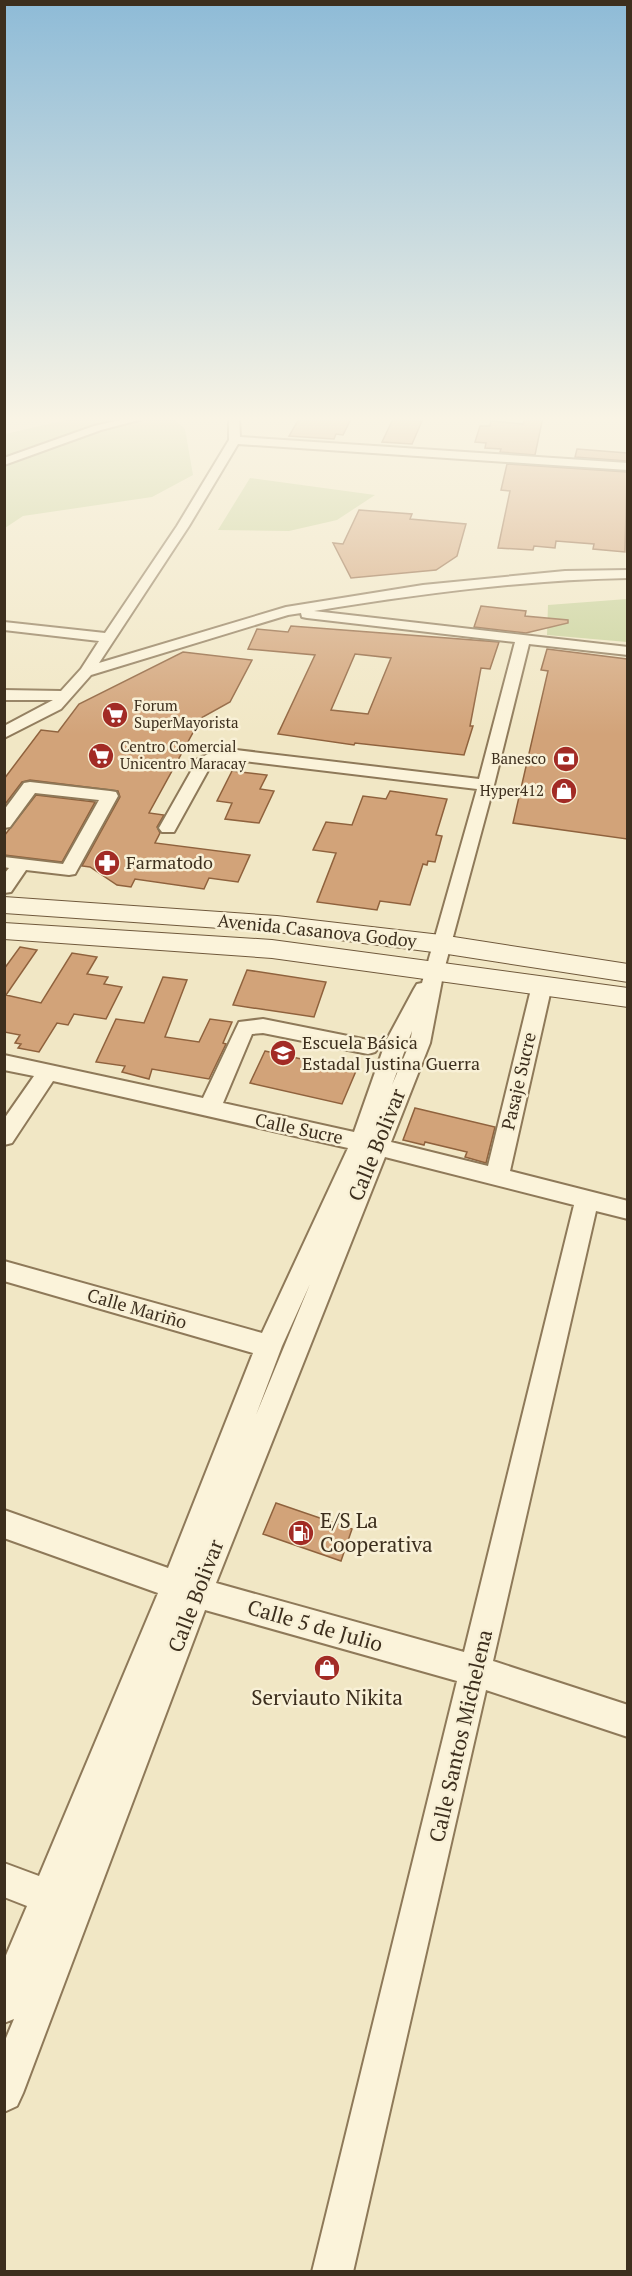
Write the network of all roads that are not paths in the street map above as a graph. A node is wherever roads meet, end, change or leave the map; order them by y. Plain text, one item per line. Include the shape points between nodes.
1 (185, 523) edge
2 (627, 564) edge
3 (627, 574) edge
4 (283, 608) junction
5 (4, 626) edge
6 (107, 638) junction
7 (523, 640) junction
8 (627, 651) edge
9 (95, 658) junction
10 (86, 672) junction
11 (4, 695) edge
12 (67, 696) junction
13 (4, 733) edge
14 (486, 785) junction
15 (4, 823) edge
16 (168, 828) dead end
17 (15, 864) edge
18 (6, 892) edge
19 (4, 931) edge
20 (437, 957) junction
21 (627, 973) edge
22 (542, 986) junction
23 (627, 998) edge
24 (368, 1047) dead end
25 (4, 1062) edge
26 (48, 1072) junction
27 (208, 1109) junction
28 (4, 1137) edge
29 (369, 1145) junction
30 (497, 1177) junction
31 (587, 1201) junction
32 (627, 1210) edge
33 (4, 1271) edge
34 (269, 1346) junction
35 (4, 1524) edge
36 (186, 1589) junction
37 (477, 1671) junction
38 (627, 1721) edge
39 (4, 1880) edge
40 (48, 1897) junction
41 (4, 2005) edge
42 (4, 2093) edge
43 (332, 2271) edge

1 - 6 street
2 - 4 street via 427,580
3 - 4 street via 565,575 423,589
4 - 7 street via 348,621
4 - 9 street
4 - 10 street
5 - 6 street
6 - 9 street
7 - 8 street
7 - 14 street, Calle Bolivar
9 - 10 street
10 - 12 street
11 - 12 street
12 - 13 street via 56,706
14 - 16 street via 236,755 214,756 204,762
14 - 20 street, Calle Bolivar
15 - 17 street via 30,787 110,796 69,870
17 - 18 street
18 - 20 street, Avenida Casanova Godoy via 278,924
19 - 20 street, Avenida Casanova Godoy
20 - 21 street, Avenida Casanova Godoy
20 - 22 street, Avenida Casanova Godoy
20 - 29 street, Calle Bolivar via 420,1043
22 - 23 street, Avenida Casanova Godoy
22 - 30 street, Pasaje Sucre
24 - 27 street via 263,1026 246,1027
25 - 26 street, Calle Sucre
26 - 27 street, Calle Sucre
26 - 28 street
27 - 29 street, Calle Sucre
29 - 30 street, Calle Sucre
29 - 34 street, Calle Bolivar
29 - 36 street, Calle Bolivar
30 - 31 street, Calle Sucre
31 - 32 street, Calle Sucre
31 - 37 street, Calle Santos Michelena
33 - 34 street, Calle Mariño
34 - 36 street, Calle Bolivar
35 - 36 street, Calle 5 de Julio
36 - 37 street, Calle 5 de Julio
36 - 40 street, Calle Bolivar
36 - 42 street, Calle Bolivar
37 - 38 street, Calle 5 de Julio
37 - 43 street, Calle Santos Michelena
39 - 40 street
40 - 41 street, Calle Bolivar

